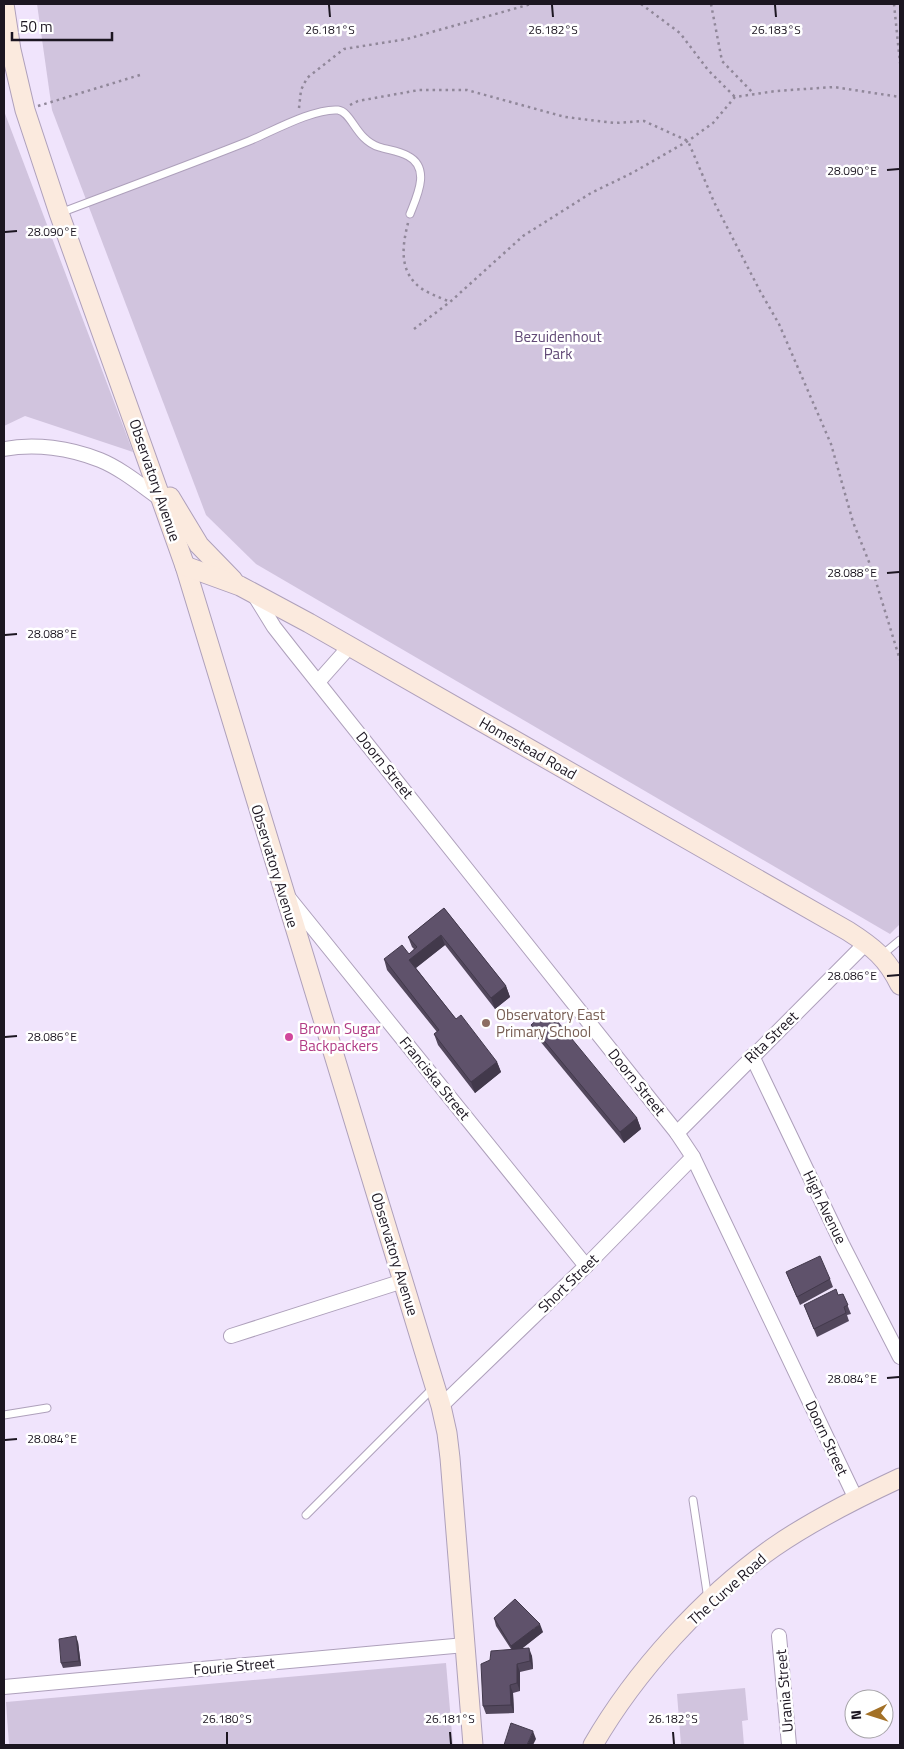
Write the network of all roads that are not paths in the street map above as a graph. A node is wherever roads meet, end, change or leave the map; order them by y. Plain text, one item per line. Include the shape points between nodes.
1 (4, 4) edge
2 (59, 213) junction
3 (410, 214) road end
4 (4, 449) edge
5 (148, 459) junction
6 (162, 500) junction
7 (185, 566) junction
8 (247, 589) junction
9 (350, 646) junction
10 (318, 682) junction
11 (283, 890) junction
12 (900, 940) edge
13 (866, 943) junction
14 (881, 955) junction
15 (900, 985) edge
16 (752, 1056) junction
17 (677, 1133) junction
18 (693, 1158) junction
19 (586, 1266) junction
20 (403, 1281) junction
21 (230, 1336) dead end
22 (900, 1357) edge
23 (435, 1386) junction
24 (441, 1406) junction
25 (48, 1408) dead end
26 (4, 1415) edge
27 (900, 1478) edge
28 (856, 1499) junction
29 (693, 1500) dead end
30 (306, 1515) dead end
31 (708, 1602) junction
32 (779, 1636) dead end
33 (465, 1645) junction
34 (4, 1687) edge
35 (473, 1745) edge
36 (593, 1745) edge
37 (789, 1745) edge

1 - 2 main road, Observatory Avenue via 25,110
2 - 3 lane via 300,119 333,110 348,115 369,143 406,155 416,162 422,179
2 - 5 main road, Observatory Avenue
4 - 6 street via 21,446 57,448 101,460
5 - 6 main road, Observatory Avenue
5 - 8 main road via 199,545
6 - 7 main road, Observatory Avenue
7 - 8 main road, Homestead Road
7 - 11 main road, Observatory Avenue
8 - 9 main road, Homestead Road
8 - 10 street, Doorn Street
9 - 10 street
9 - 13 main road, Homestead Road
10 - 17 street, Doorn Street
11 - 19 street, Franciska Street
11 - 20 main road, Observatory Avenue
12 - 14 lane
13 - 14 main road, Homestead Road
13 - 16 street, Rita Street
14 - 15 main road, Homestead Road
16 - 17 street, Rita Street
16 - 22 street, High Avenue
17 - 18 street, Doorn Street
18 - 19 street, Short Street
18 - 28 street, Doorn Street
19 - 24 street, Short Street
20 - 21 street
20 - 23 main road, Observatory Avenue
23 - 24 main road, Observatory Avenue
23 - 30 lane
24 - 33 main road, Observatory Avenue via 450,1458
25 - 26 lane
27 - 28 main road, The Curve Road
28 - 31 main road, The Curve Road via 774,1548
29 - 31 lane
31 - 36 main road, The Curve Road via 650,1663
32 - 37 street, Urania Street
33 - 34 street, Fourie Street
33 - 35 main road, Observatory Avenue

